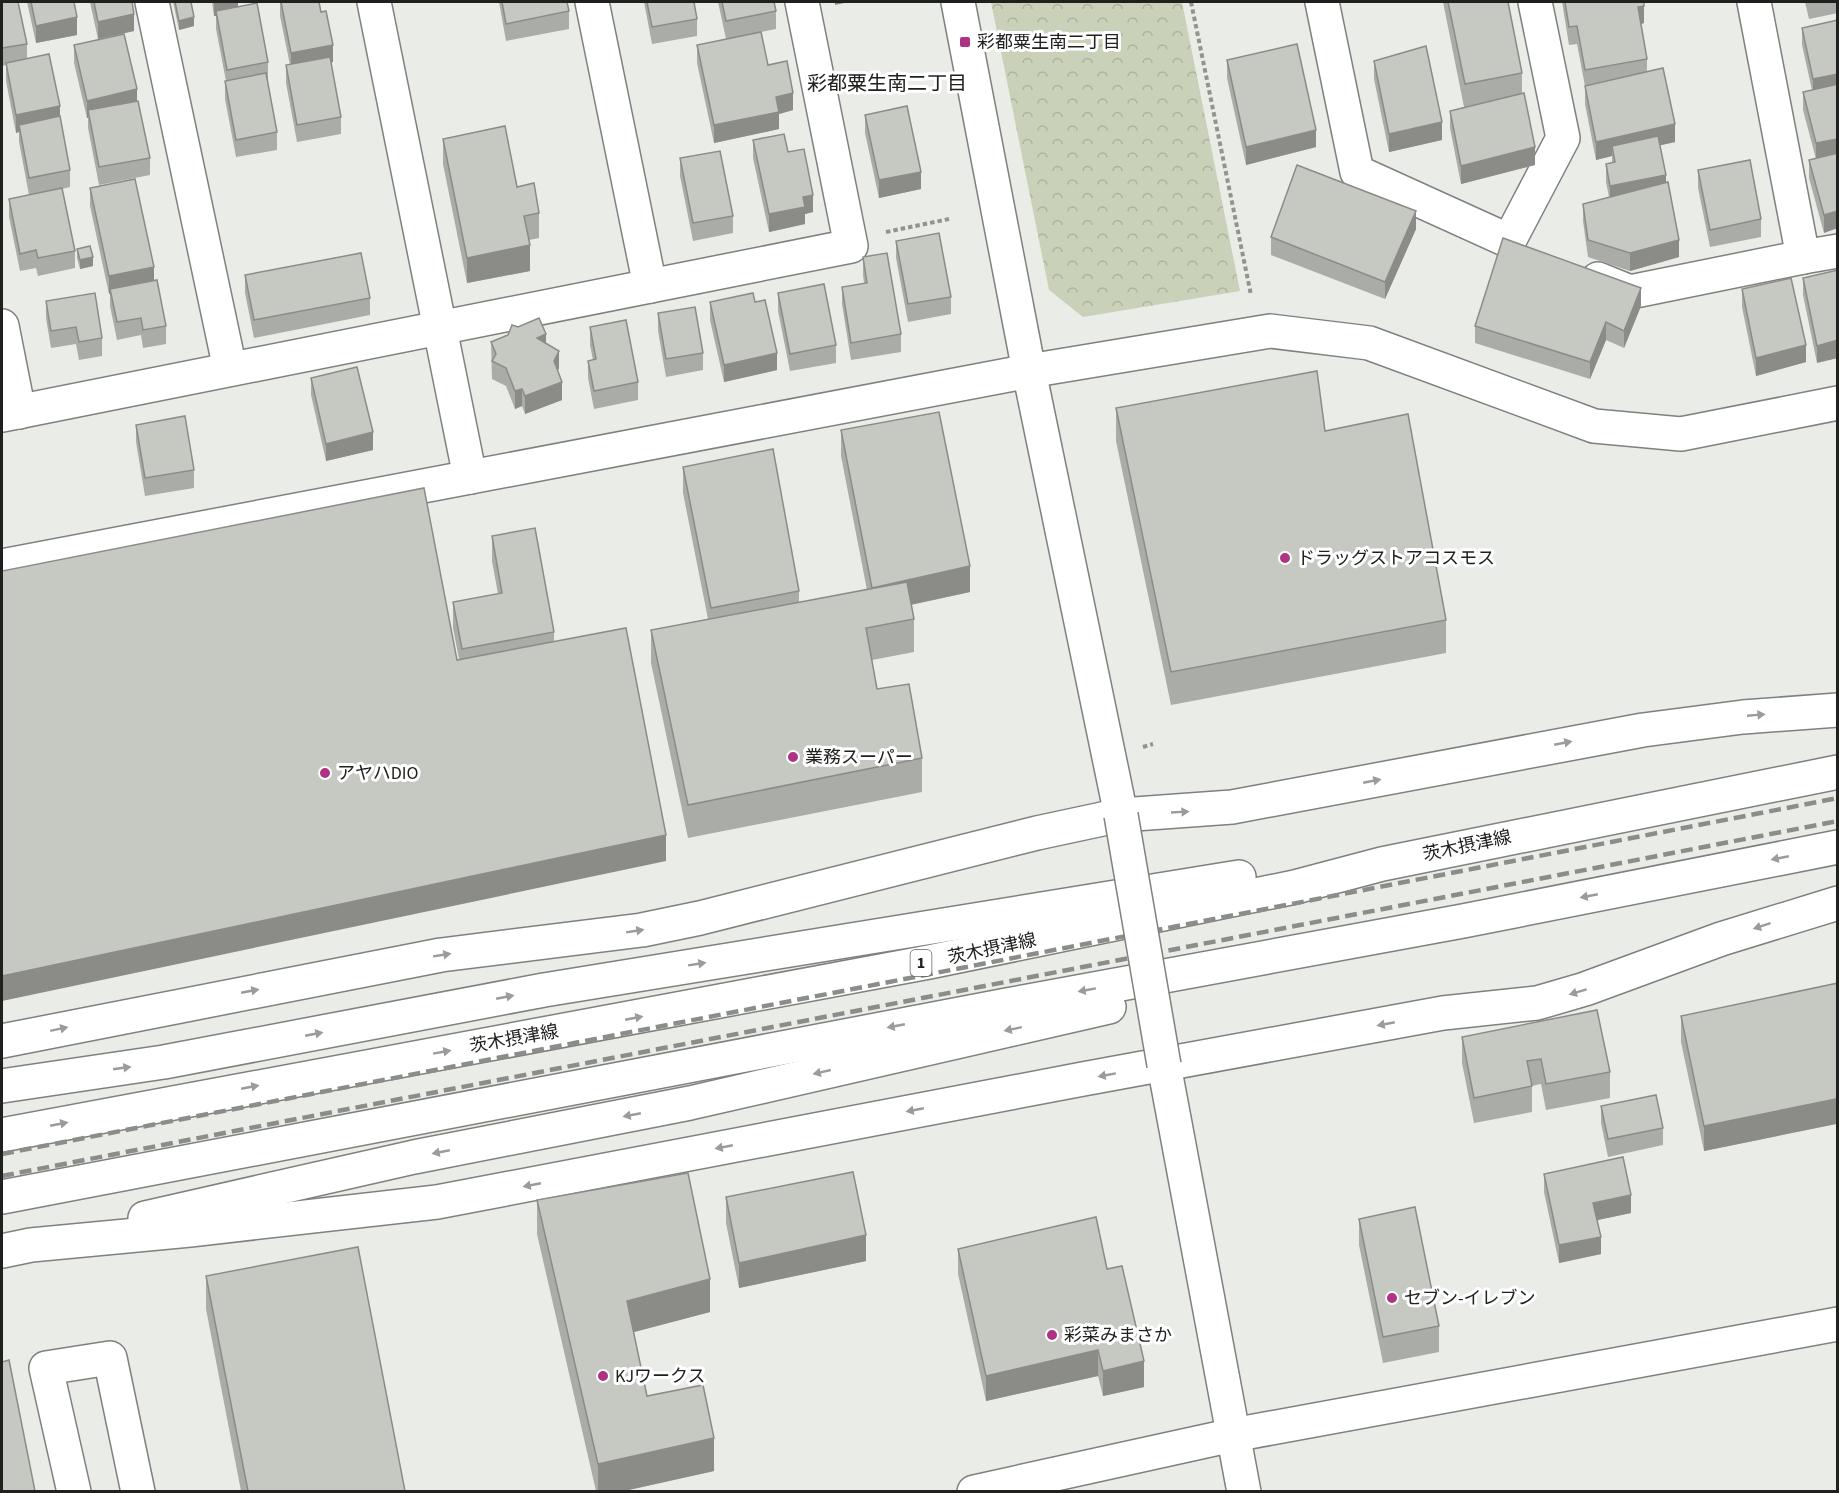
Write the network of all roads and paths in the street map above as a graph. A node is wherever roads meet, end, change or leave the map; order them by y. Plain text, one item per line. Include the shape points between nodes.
1 (152, 2) edge
2 (374, 2) edge
3 (592, 2) edge
4 (802, 2) edge
5 (958, 2) edge
6 (1191, 2) edge
7 (1323, 2) edge
8 (1535, 2) edge
9 (1754, 2) edge
10 (949, 219) dead end
11 (850, 239) junction
12 (1838, 251) edge
13 (1803, 257) junction
14 (1575, 269) edge
15 (650, 286) junction
16 (1251, 295) dead end
17 (2, 326) edge
18 (441, 328) junction
19 (230, 369) junction
20 (1029, 371) junction
21 (1838, 404) edge
22 (10, 413) edge
23 (470, 477) junction
24 (2, 566) edge
25 (1838, 710) edge
26 (1838, 772) edge
27 (1121, 815) junction
28 (1838, 847) edge
29 (1382, 864) junction
30 (1838, 903) edge
31 (1394, 933) junction
32 (2, 1041) edge
33 (1164, 1065) junction
34 (2, 1086) edge
35 (2, 1135) edge
36 (2, 1197) edge
37 (16, 1248) edge
38 (1838, 1324) edge
39 (1233, 1435) junction
40 (1078, 1480) edge
41 (74, 1491) edge
42 (138, 1491) edge
43 (974, 1491) edge
44 (1244, 1491) edge

1 - 19 main road
2 - 18 main road
3 - 15 main road
4 - 11 main road
5 - 20 main road
6 - 16 path
7 - 8 main road via 1357,172 1520,246 1563,138
9 - 13 main road
10 - 11 path
11 - 15 main road via 851,246
12 - 13 main road
13 - 14 main road via 1630,292
15 - 18 main road
17 - 22 main road
18 - 19 main road
18 - 23 main road
19 - 22 main road
20 - 21 main road via 1270,331 1369,343 1594,426 1681,434
20 - 23 main road
20 - 27 main road
23 - 24 main road
27 -> 25 main road via 1232,807 1643,730
26 - 29 main road, 茨木摂津線 / 1
32 -> 27 main road via 441,955 665,926
27 - 33 main road, bridge
28 -> 31 main road
34 -> 29 main road via 164,1062 544,990 1280,870
35 -> 29 main road, 茨木摂津線 / 1 via 929,962 1295,887
30 -> 33 main road via 1537,1003 1443,1013
31 -> 36 main road
31 -> 37 main road via 1368,947 1075,1015 690,1103 306,1180
33 -> 37 main road via 437,1202
33 - 39 main road
38 - 39 main road
39 - 40 main road
39 - 44 main road
40 - 43 main road
41 - 42 main road via 46,1368 110,1358

